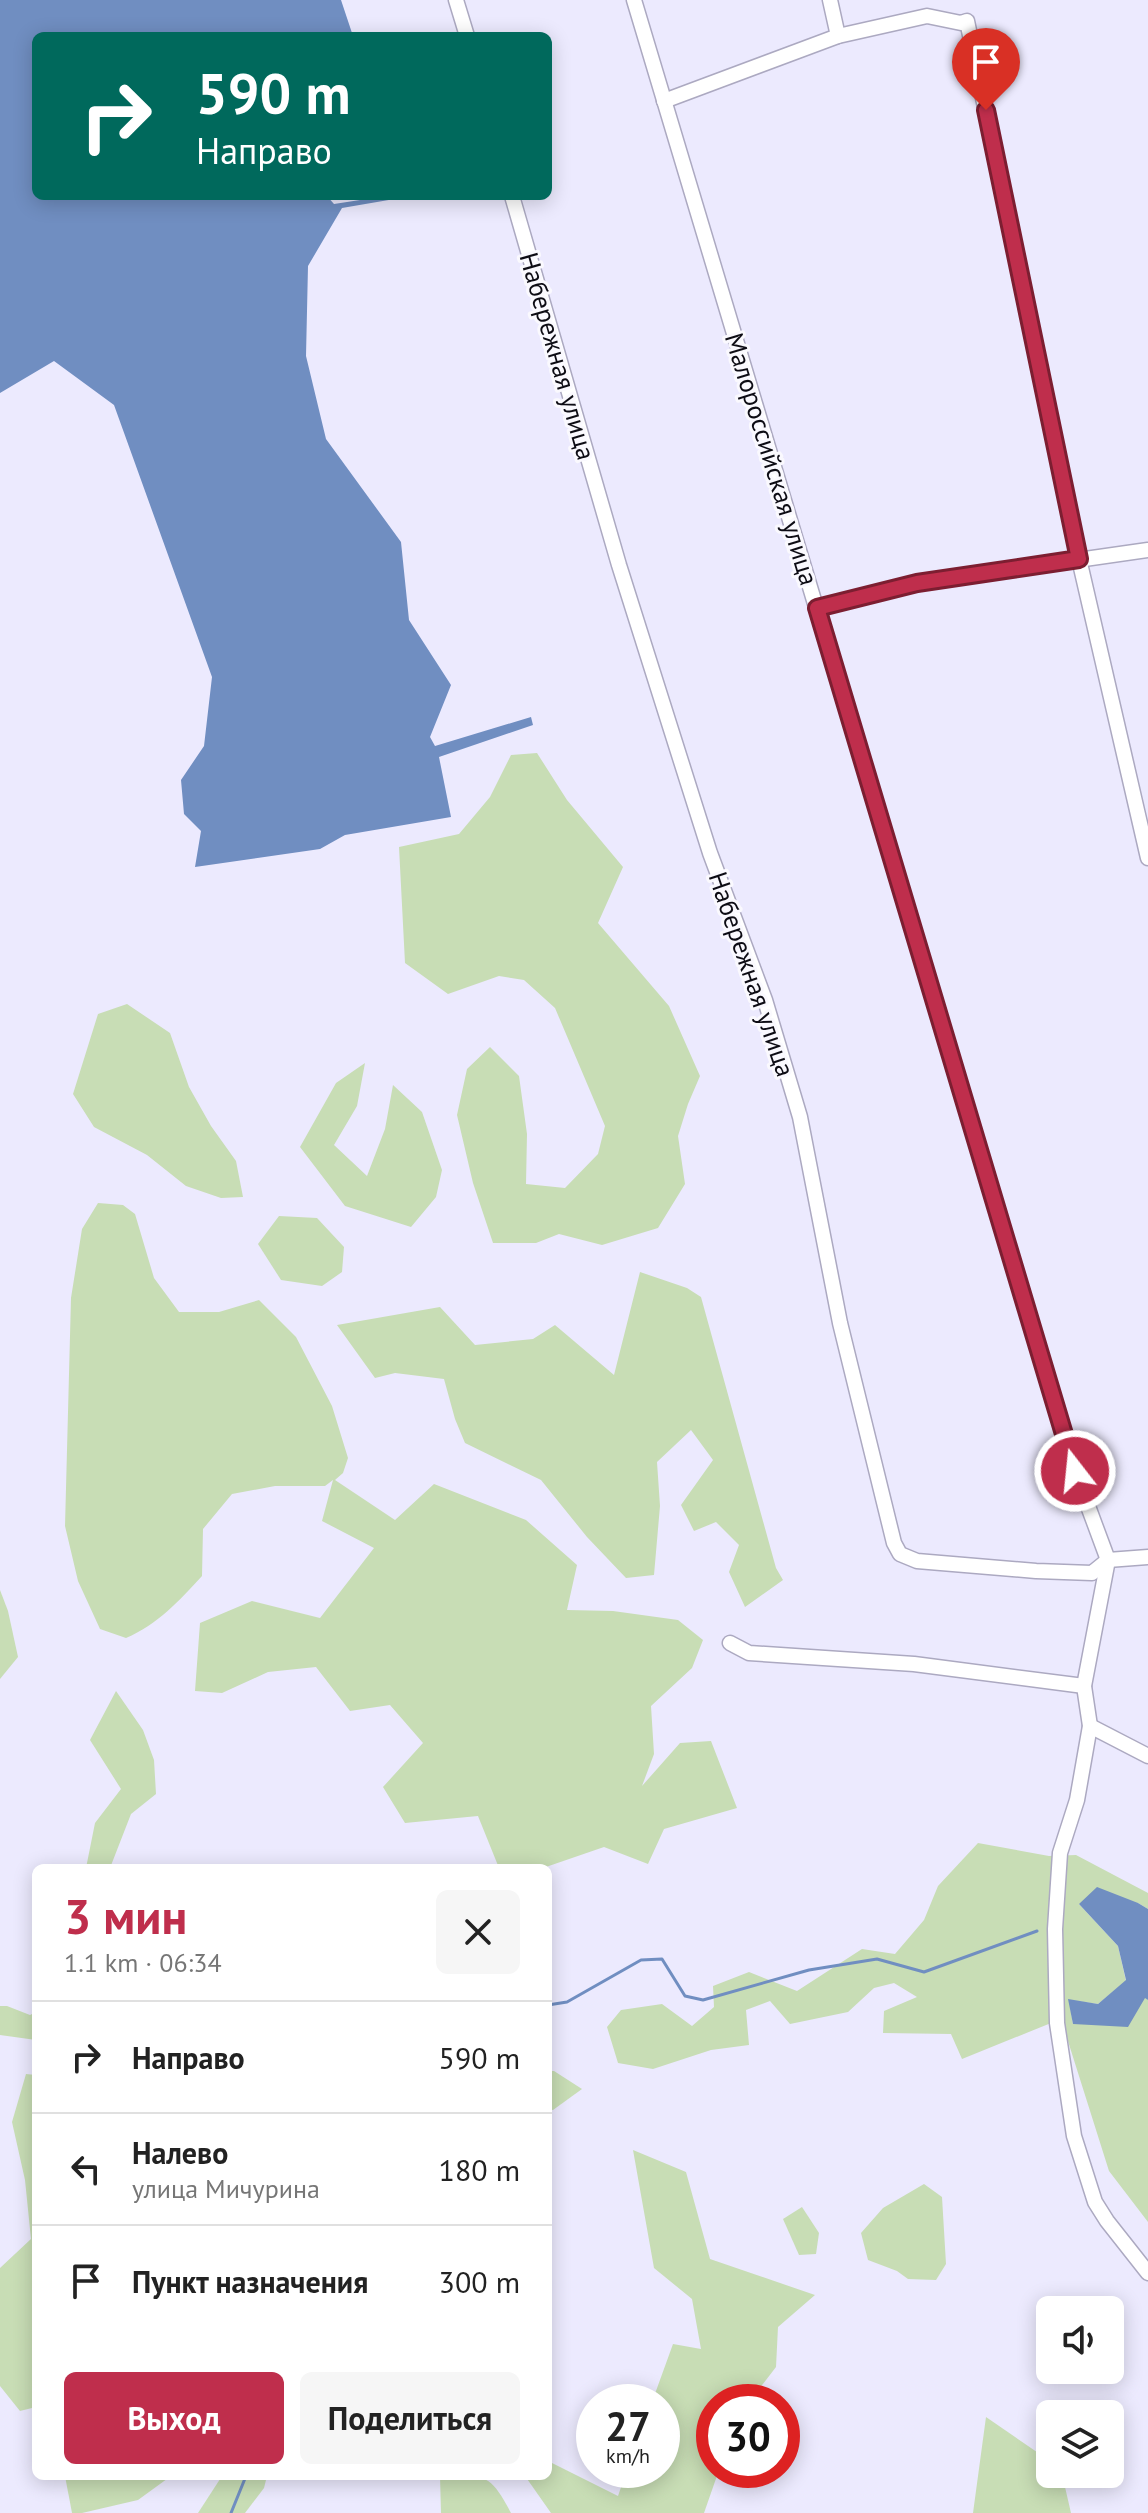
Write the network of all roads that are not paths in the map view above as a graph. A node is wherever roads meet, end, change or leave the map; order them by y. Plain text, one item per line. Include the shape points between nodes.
1 (456, 0) edge
2 (634, 0) edge
3 (830, 0) edge
4 (466, 32) edge
5 (838, 36) junction
6 (664, 101) junction
7 (513, 200) edge
8 (1148, 550) edge
9 (1079, 559) junction
10 (817, 608) junction
11 (1148, 858) edge
12 (1148, 1557) edge
13 (1108, 1560) junction
14 (730, 1643) dead end
15 (1084, 1686) junction
16 (1090, 1726) junction
17 (1148, 1756) edge
18 (1148, 2273) edge

1 - 4 street
2 - 6 street, Малороссийская улица
3 - 5 street
5 - 6 street
5 - 9 street via 927,16 967,21
6 - 10 street, Малороссийская улица
7 - 13 street, Набережная улица via 619,565 800,1117 840,1323 894,1543 900,1554 917,1561 1036,1571 1092,1573
8 - 9 street
9 - 10 street via 917,583
9 - 11 street
10 - 13 street, Малороссийская улица via 1075,1471
12 - 13 street, Набережная улица
13 - 15 street
14 - 15 street via 749,1653 914,1664
15 - 16 street
16 - 17 street
16 - 18 street via 1077,1800 1060,1853 1057,2023 1074,2136 1095,2202

